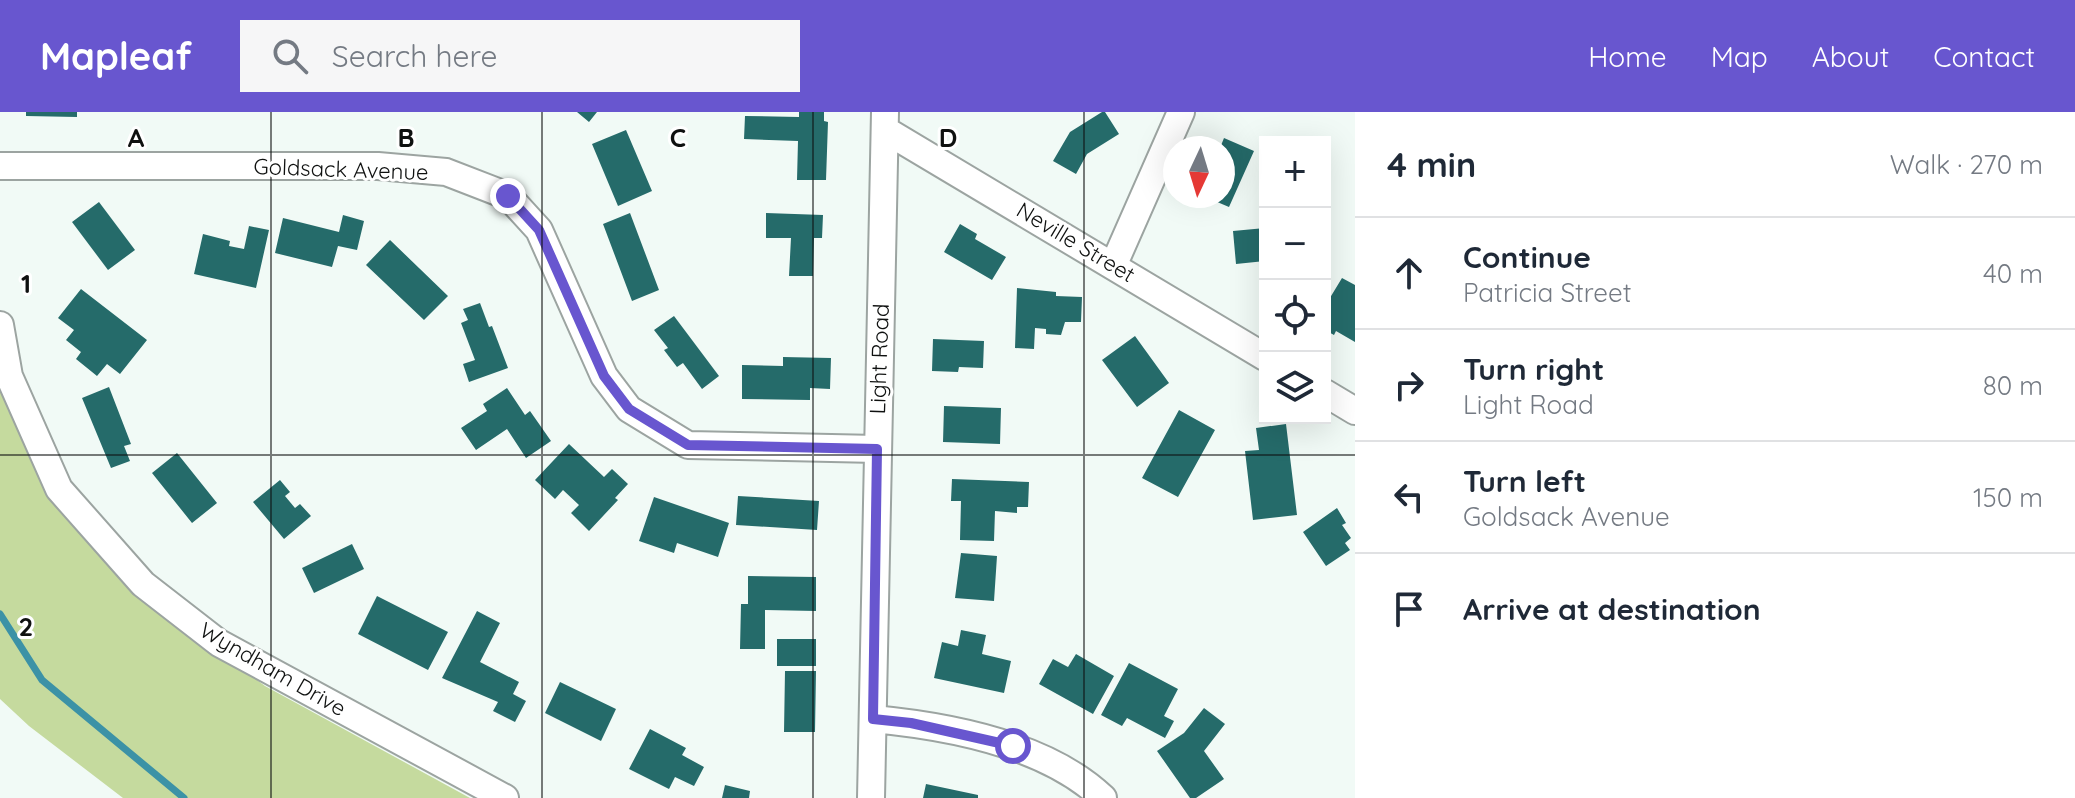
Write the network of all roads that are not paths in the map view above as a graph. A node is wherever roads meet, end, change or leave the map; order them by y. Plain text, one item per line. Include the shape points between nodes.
1 (1181, 112) edge
2 (885, 121) edge
3 (0, 166) edge
4 (1114, 264) junction
5 (0, 325) edge
6 (1259, 353) edge
7 (1331, 397) edge
8 (1355, 411) edge
9 (877, 449) junction
10 (873, 719) junction
11 (505, 798) edge
12 (871, 798) edge
13 (1103, 798) edge

1 - 4 street
2 - 4 street, Neville Street
2 - 9 street, Light Road
3 - 9 street, Goldsack Avenue via 378,166 446,172 508,196 539,230 604,376 629,409 688,445
4 - 6 street, Neville Street
5 - 11 street, Wyndham Drive via 9,376 59,489 143,584 219,643
7 - 8 street
9 - 10 street, Light Road
10 - 12 street, Light Road
10 - 13 street via 1013,746

